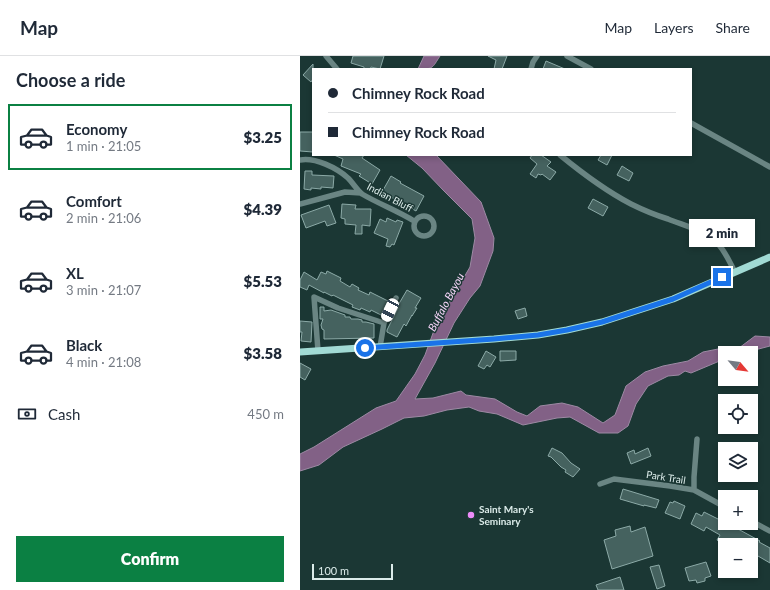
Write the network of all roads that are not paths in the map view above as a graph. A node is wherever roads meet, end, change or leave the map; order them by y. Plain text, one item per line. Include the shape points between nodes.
1 (326, 56) edge
2 (537, 56) edge
3 (567, 56) edge
4 (336, 68) edge
5 (530, 68) edge
6 (589, 68) edge
7 (692, 125) edge
8 (561, 156) edge
9 (300, 160) edge
10 (770, 167) edge
11 (361, 193) junction
12 (300, 204) edge
13 (414, 221) dead end
14 (770, 257) edge
15 (735, 272) junction
16 (396, 298) dead end
17 (384, 323) junction
18 (380, 347) junction
19 (318, 351) junction
20 (300, 352) edge
21 (697, 439) dead end
22 (600, 484) dead end
23 (694, 490) junction
24 (718, 503) edge
25 (758, 525) edge
26 (770, 531) edge

1 - 4 street
2 - 5 street
3 - 6 street
7 - 10 street
8 - 15 street via 580,172 631,204 709,236 723,250
9 - 11 street, Indian Bluff via 318,162 334,168
11 - 12 street via 345,192
11 - 13 street, Indian Bluff
14 - 15 main road
15 - 18 main road via 673,299 602,322 567,330 538,335
16 - 17 street
17 - 18 street
17 - 19 street via 314,297
18 - 19 main road
19 - 20 main road
21 - 23 street
22 - 23 street, Park Trail via 614,479
23 - 24 street, Park Trail
25 - 26 street

